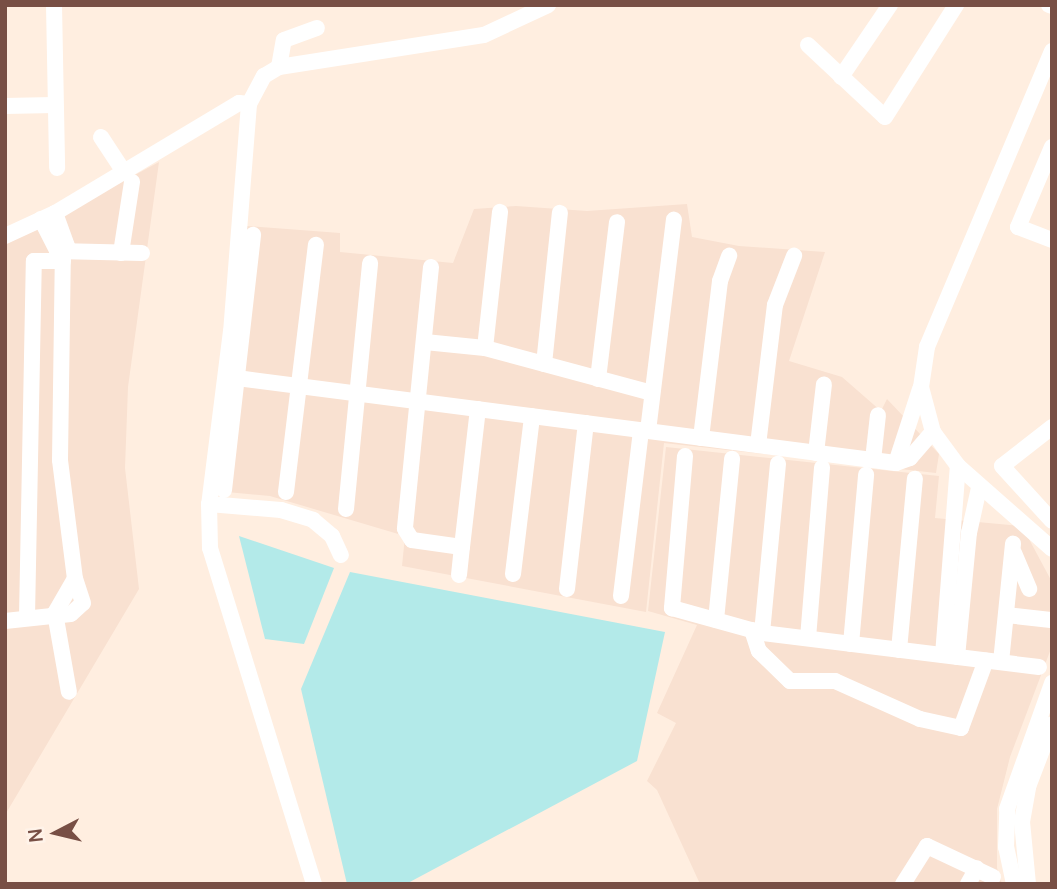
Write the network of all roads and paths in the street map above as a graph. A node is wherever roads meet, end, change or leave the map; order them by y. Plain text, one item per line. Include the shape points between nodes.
1 (54, 5) edge
2 (548, 5) edge
3 (890, 5) edge
4 (956, 5) edge
5 (317, 28) dead end
6 (808, 46) dead end
7 (1052, 51) edge
8 (280, 61) junction
9 (841, 77) junction
10 (249, 104) junction
11 (54, 105) junction
12 (5, 106) edge
13 (885, 117) junction
14 (899, 127) dead end
15 (1052, 147) edge
16 (117, 160) junction
17 (57, 168) dead end
18 (500, 212) dead end
19 (561, 213) dead end
20 (48, 216) junction
21 (674, 220) dead end
22 (617, 222) dead end
23 (253, 235) dead end
24 (5, 236) edge
25 (1052, 240) edge
26 (316, 245) dead end
27 (121, 253) junction
28 (142, 253) dead end
29 (729, 256) dead end
30 (794, 256) dead end
31 (63, 257) junction
32 (370, 262) dead end
33 (431, 267) dead end
34 (425, 342) junction
35 (485, 348) junction
36 (544, 364) junction
37 (237, 378) junction
38 (598, 379) junction
39 (824, 384) dead end
40 (298, 386) junction
41 (921, 387) junction
42 (652, 393) junction
43 (358, 394) junction
44 (419, 402) junction
45 (478, 410) junction
46 (878, 415) dead end
47 (532, 416) junction
48 (586, 423) junction
49 (1052, 427) edge
50 (644, 431) junction
51 (933, 432) junction
52 (701, 438) junction
53 (758, 446) junction
54 (685, 456) dead end
55 (732, 459) dead end
56 (819, 460) junction
57 (897, 463) junction
58 (778, 464) dead end
59 (958, 466) junction
60 (870, 468) junction
61 (915, 479) dead end
62 (979, 488) junction
63 (224, 490) dead end
64 (286, 492) dead end
65 (209, 504) junction
66 (346, 509) dead end
67 (1052, 521) edge
68 (462, 547) junction
69 (1052, 549) edge
70 (341, 555) dead end
71 (459, 575) dead end
72 (513, 575) dead end
73 (567, 589) dead end
74 (1029, 589) dead end
75 (621, 596) dead end
76 (55, 613) junction
77 (1006, 615) junction
78 (27, 617) junction
79 (716, 620) junction
80 (1051, 620) edge
81 (5, 621) edge
82 (757, 631) junction
83 (808, 638) junction
84 (851, 644) junction
85 (899, 650) junction
86 (950, 656) junction
87 (993, 661) junction
88 (1039, 667) dead end
89 (1052, 683) edge
90 (69, 692) dead end
91 (1052, 723) edge
92 (1008, 866) junction
93 (977, 867) junction
94 (994, 880) edge
95 (314, 884) edge
96 (903, 884) edge
97 (968, 884) edge
98 (1014, 884) edge
99 (1028, 884) edge

1 - 11 street
2 - 8 street via 473,37
3 - 9 street
4 - 13 street
5 - 8 street via 290,34 284,40
6 - 9 street
7 - 41 street via 927,347
8 - 10 street via 264,76
9 - 13 street
10 - 16 street via 239,103
10 - 65 street via 232,317
11 - 12 street
11 - 17 street
13 - 14 street
15 - 25 street via 1018,227
16 - 20 street
16 - 27 street
18 - 35 street
19 - 36 street
20 - 24 street
20 - 31 street via 52,245
21 - 42 street
22 - 38 street
23 - 37 street
26 - 40 street
27 - 28 street
27 - 31 street
29 - 52 street via 720,281
30 - 53 street via 775,305
31 - 76 street via 60,460 75,579
31 - 78 street via 34,261
32 - 43 street
33 - 34 street
34 - 35 street
34 - 44 street
35 - 36 street
36 - 38 street
37 - 40 street
37 - 63 street
38 - 42 street
39 - 56 street
40 - 43 street
40 - 64 street
41 - 51 street
41 - 57 street
42 - 50 street
43 - 44 street
43 - 66 street
44 - 45 street
44 - 68 street via 405,529 412,540
45 - 47 street
45 - 68 street
46 - 60 street
47 - 48 street
47 - 72 street
48 - 50 street
48 - 73 street
49 - 67 street via 1002,466
50 - 52 street
50 - 75 street
51 - 57 street via 910,458
51 - 59 street
52 - 53 street
53 - 56 street
54 - 79 street via 672,608
55 - 79 street
56 - 60 street
56 - 83 street
57 - 60 street
58 - 82 street
59 - 62 street
59 - 86 street
60 - 84 street
61 - 85 street
62 - 69 street via 1035,530
62 - 86 street
65 - 70 street via 281,510 313,520 332,536
65 - 95 street via 216,573
68 - 71 street
74 - 77 street via 1013,547
76 - 78 street
76 - 90 street
77 - 80 street
77 - 87 street
78 - 81 street
79 - 82 street
82 - 83 street
82 - 87 street via 759,651 790,681 835,681 920,719 961,728
83 - 84 street
84 - 85 street
85 - 86 street
86 - 87 street
87 - 88 street
89 - 92 street via 1007,809
91 - 99 street via 1028,788 1022,822
92 - 94 street
92 - 98 street
93 - 94 street
93 - 96 street via 927,846
93 - 97 street

